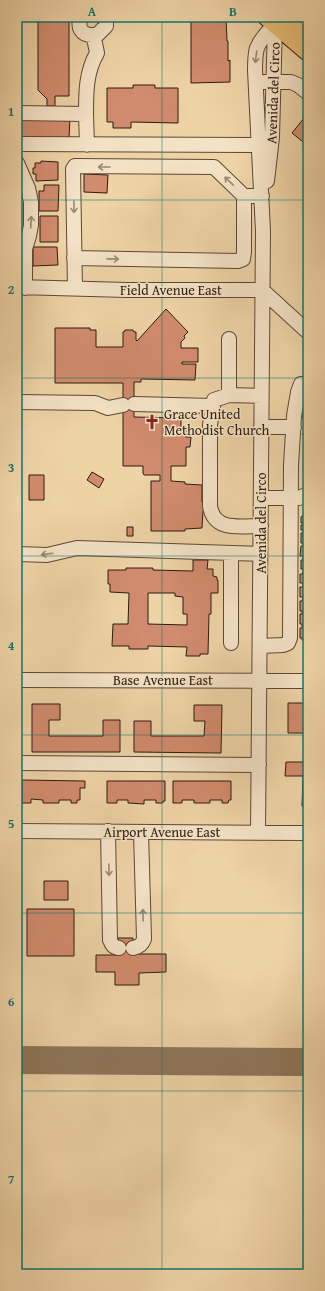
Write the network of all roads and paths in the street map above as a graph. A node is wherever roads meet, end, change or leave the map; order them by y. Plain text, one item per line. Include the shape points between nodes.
1 (81, 17) edge
2 (106, 17) edge
3 (294, 17) edge
4 (276, 19) edge
5 (308, 29) edge
6 (94, 38) junction
7 (308, 52) edge
8 (255, 82) junction
9 (273, 82) junction
10 (308, 93) edge
11 (17, 112) edge
12 (86, 114) junction
13 (17, 144) edge
14 (87, 145) junction
15 (258, 145) junction
16 (17, 163) edge
17 (244, 196) junction
18 (262, 196) junction
19 (263, 213) junction
20 (244, 231) junction
21 (263, 231) junction
22 (74, 258) junction
23 (21, 288) edge
24 (75, 289) junction
25 (262, 290) junction
26 (308, 332) edge
27 (229, 339) dead end
28 (308, 384) edge
29 (229, 395) junction
30 (262, 396) junction
31 (17, 402) edge
32 (213, 406) junction
33 (294, 427) junction
34 (261, 428) junction
35 (308, 494) edge
36 (261, 498) junction
37 (292, 498) junction
38 (261, 526) junction
39 (231, 553) junction
40 (17, 554) edge
41 (260, 554) junction
42 (230, 643) dead end
43 (260, 646) junction
44 (17, 680) edge
45 (259, 680) junction
46 (308, 681) edge
47 (17, 763) edge
48 (259, 764) junction
49 (17, 831) edge
50 (108, 831) junction
51 (141, 832) junction
52 (258, 833) junction
53 (308, 833) edge
54 (119, 948) dead end
55 (133, 948) dead end

1 - 6 street via 80,29
2 - 6 street via 106,26
3 - 5 main road
4 - 7 main road
4 -> 8 street, Avenida del Circo via 257,48
4 - 9 street, Avenida del Circo
6 - 12 street via 97,53 86,83
8 - 9 street
8 - 15 street, Avenida del Circo
9 - 10 street via 291,82
9 - 19 street, Avenida del Circo via 272,137
11 - 12 street
12 - 14 street
13 - 14 street
14 - 15 street
15 - 18 street, Avenida del Circo
23 -> 16 street via 24,249 31,225 31,202
17 - 18 street
17 - 20 street
17 -> 22 street via 214,167 75,166
18 - 19 street, Avenida del Circo
19 - 21 street, Avenida del Circo
20 - 21 street
22 -> 20 street via 238,261 243,259
21 - 25 street, Avenida del Circo
22 - 24 street
23 - 24 street, Field Avenue East
24 - 25 street, Field Avenue East
25 - 26 street
25 - 30 street, Avenida del Circo
27 - 29 street
28 - 33 street via 301,384 298,392
29 - 30 street
29 - 32 street via 214,400
30 - 34 street, Avenida del Circo
31 - 32 street via 95,403 108,408 128,404
32 - 38 street via 210,425 211,514 217,522 224,525
33 - 34 street
33 - 37 street
34 - 36 street, Avenida del Circo
35 - 37 street
36 - 37 street
36 - 38 street, Avenida del Circo
37 - 43 street via 290,638 288,643 283,645
38 - 41 street, Avenida del Circo
39 -> 40 street via 77,548 47,555
39 - 41 street
39 - 42 street
41 - 43 street, Avenida del Circo
43 - 45 street, Avenida del Circo
44 - 45 street, Base Avenue East
45 - 46 street, Base Avenue East
45 - 48 street, Avenida del Circo
47 - 48 street
48 - 52 street, Avenida del Circo
49 - 50 street, Airport Avenue East
50 - 51 street, Airport Avenue East
50 -> 54 street via 110,940 115,948
51 - 52 street, Airport Avenue East
55 -> 51 street via 139,947 144,939
52 - 53 street, Airport Avenue East

